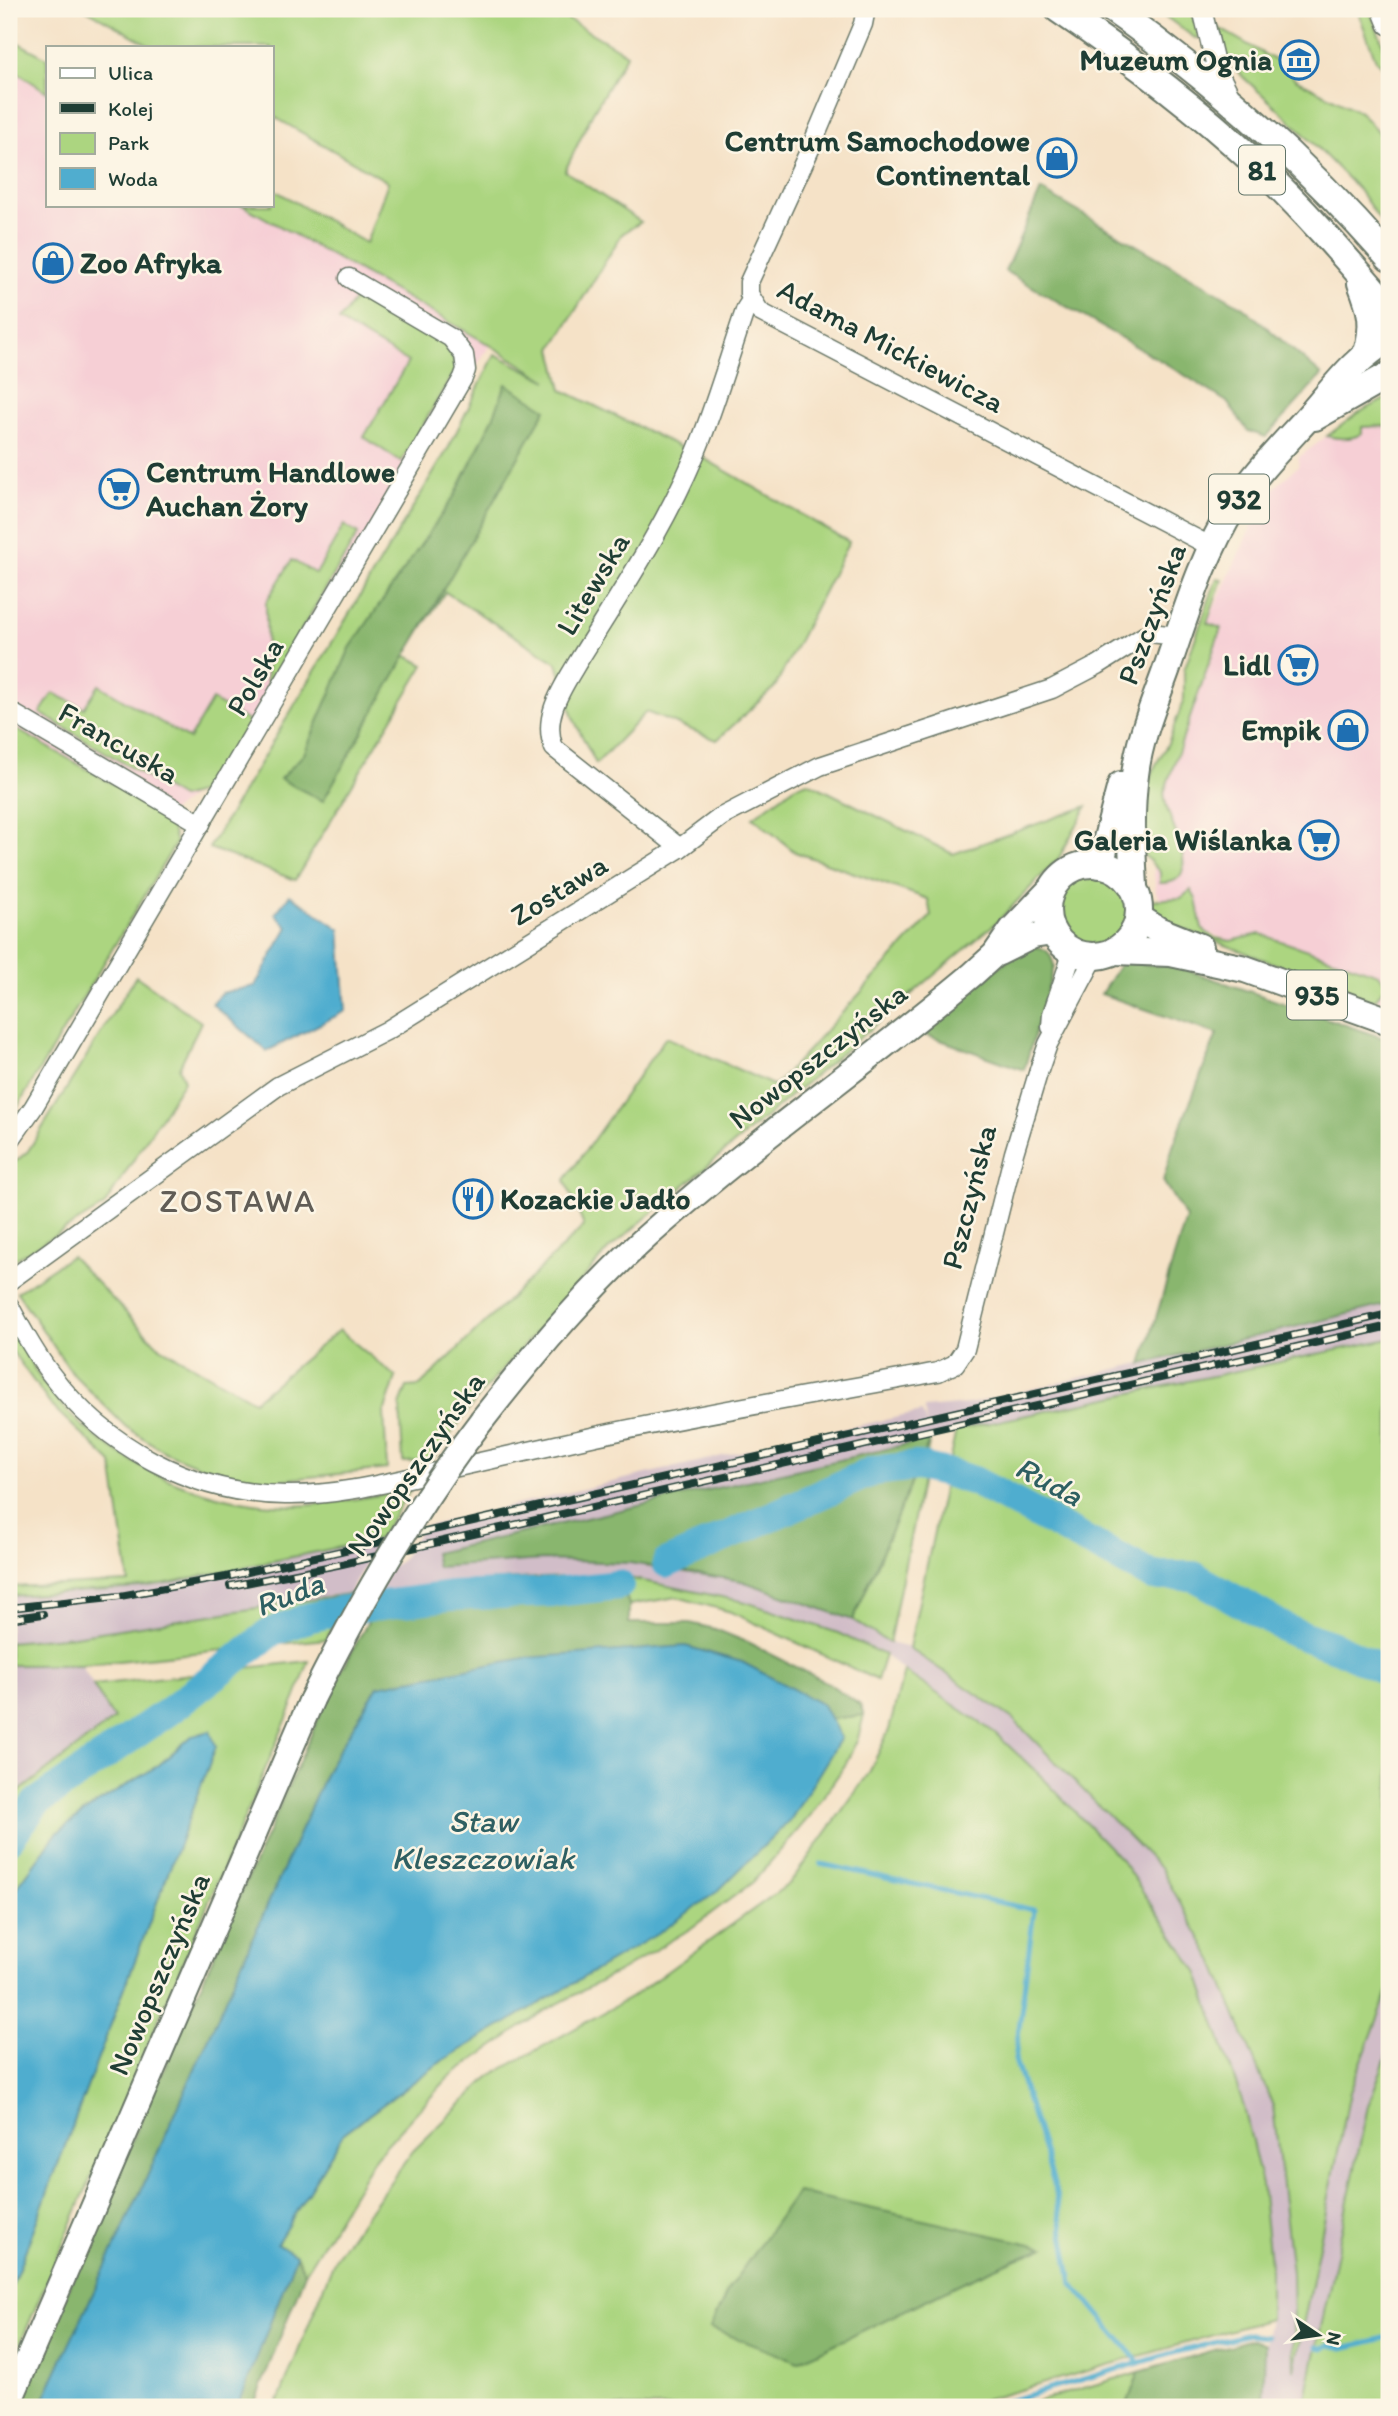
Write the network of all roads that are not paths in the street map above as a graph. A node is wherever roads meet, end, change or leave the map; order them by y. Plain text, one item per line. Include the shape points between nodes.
1 (866, 9) edge
2 (1058, 9) edge
3 (1112, 9) edge
4 (1202, 9) edge
5 (1383, 9) edge
6 (1389, 24) edge
7 (1234, 102) junction
8 (1389, 258) edge
9 (1354, 265) junction
10 (349, 278) dead end
11 (752, 299) junction
12 (1389, 308) edge
13 (1378, 346) edge
14 (1389, 375) edge
15 (1389, 384) edge
16 (1359, 392) junction
17 (1303, 424) junction
18 (1212, 547) junction
19 (1178, 636) junction
20 (9, 711) edge
21 (1144, 732) junction
22 (201, 824) junction
23 (680, 848) junction
24 (1100, 865) junction
25 (1054, 885) junction
26 (1134, 886) junction
27 (1139, 918) junction
28 (1053, 933) junction
29 (1094, 952) junction
30 (994, 955) junction
31 (1245, 969) junction
32 (1389, 1021) edge
33 (9, 1142) edge
34 (9, 1281) edge
35 (9, 1305) edge
36 (9, 2403) edge

1 - 11 street, Adama Mickiewicza via 816,135 749,282
2 - 9 main road, 81 via 1211,124 1279,186
3 - 7 main road, 81
4 - 7 street via 1216,67
5 - 6 street
7 - 8 main road, 81 via 1323,186
9 - 12 main road, 81
9 - 13 main road, 932
10 - 22 street, Polska via 451,338 464,355 466,370
11 - 18 street, Adama Mickiewicza via 760,313
11 - 23 street, Litewska via 701,441 658,530 559,693 549,723 554,748
13 - 17 main road, Pszczyńska / 932 via 1333,385
14 - 16 main road, Pszczyńska / 932
15 - 16 main road
16 - 17 main road, Pszczyńska / 932
17 - 18 main road, Pszczyńska / 932 via 1256,474
18 - 19 main road, Pszczyńska / 932
19 - 21 main road, Pszczyńska / 932
19 - 23 street, Zostawa via 1149,633 1052,689 820,766 721,817
20 - 22 street, Francuska
21 - 24 main road, Pszczyńska / 932 via 1124,770
21 - 26 main road, Pszczyńska / 932 via 1131,818
22 - 33 street, Polska
23 - 34 street, Zostawa via 388,1030 278,1086
24 - 25 main road via 1074,868
24 - 26 main road via 1116,870
25 - 28 main road via 1047,909
25 - 30 main road, Nowopszczyńska
26 - 27 main road
27 - 29 main road via 1131,935
27 - 31 main road, 935
28 - 29 main road
28 - 30 main road, Nowopszczyńska via 1027,938
29 - 31 main road, 935 via 1171,953
29 - 35 street, Pszczyńska via 1052,1014 1048,1044 1014,1153 970,1336 955,1364 938,1373 622,1430 376,1485 268,1495 189,1478 121,1443 60,1386
30 - 36 main road, Nowopszczyńska, bridge via 763,1139 596,1285 534,1353 431,1489 393,1548 312,1699
31 - 32 main road, 935

